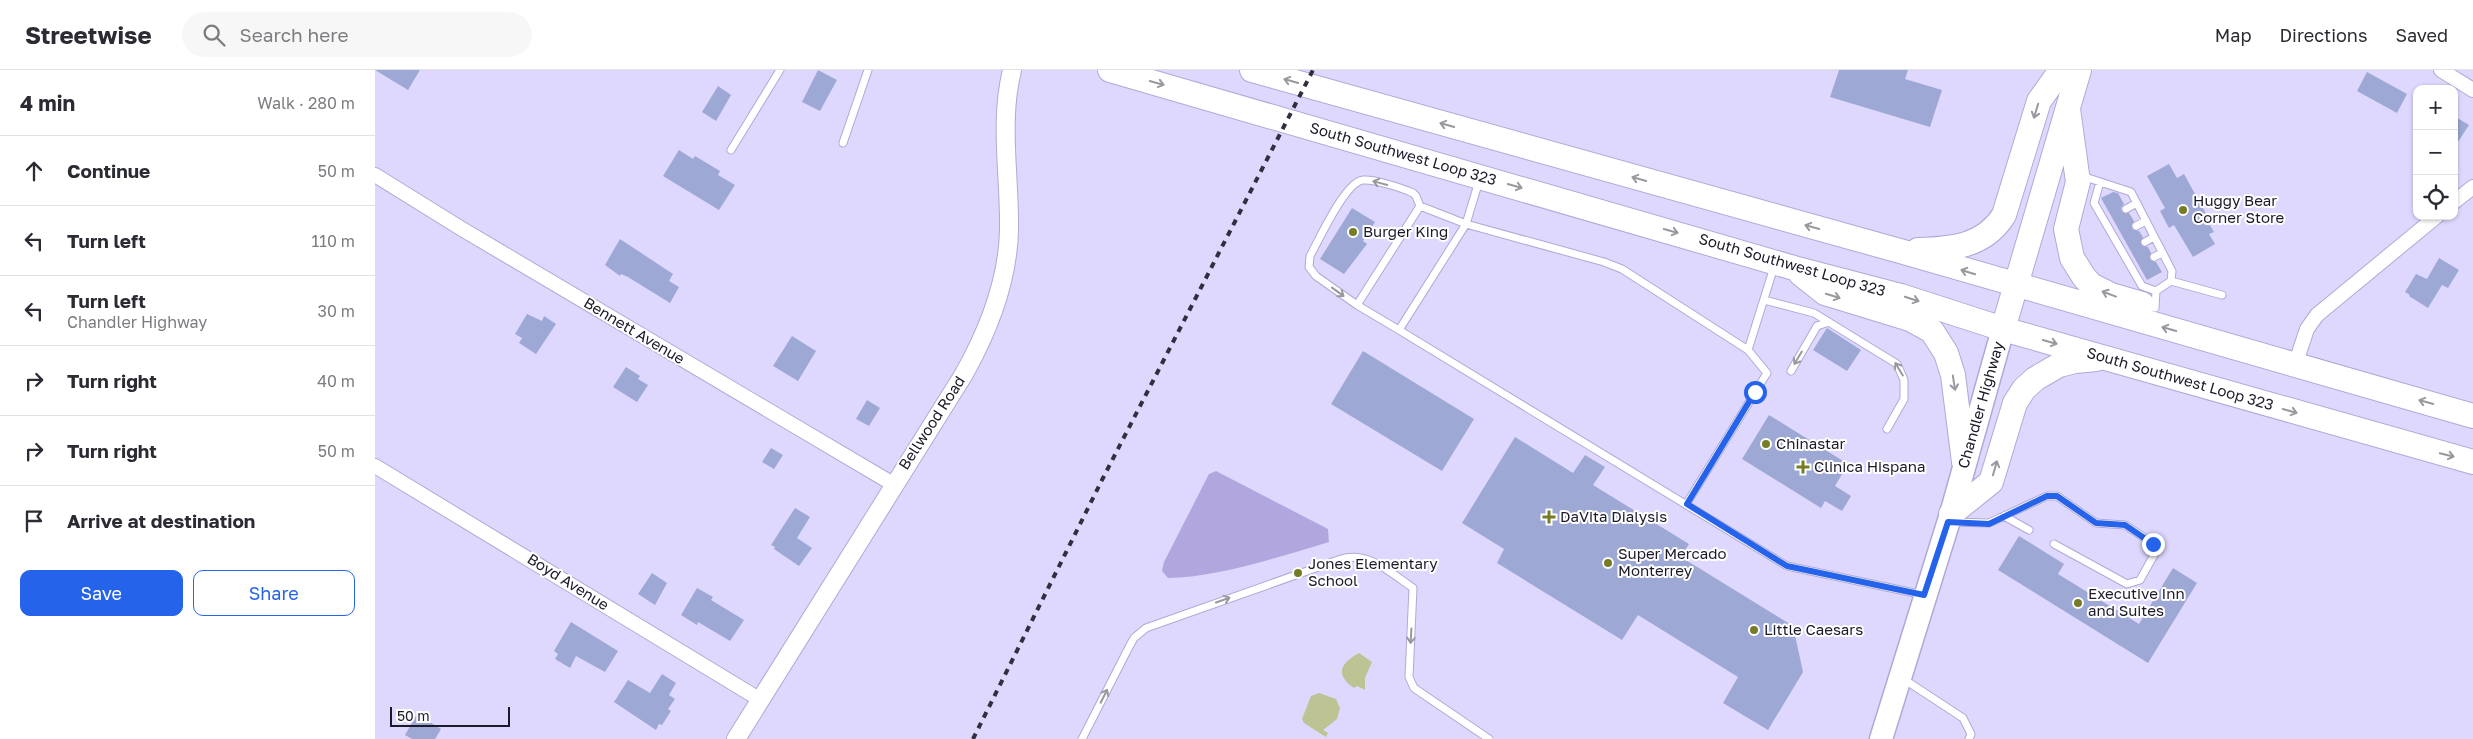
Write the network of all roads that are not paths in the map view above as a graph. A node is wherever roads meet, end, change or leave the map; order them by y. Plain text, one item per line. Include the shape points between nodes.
1 (780, 70) edge
2 (867, 70) edge
3 (1012, 70) edge
4 (1110, 70) edge
5 (1252, 70) edge
6 (2061, 70) edge
7 (2079, 70) edge
8 (2441, 70) edge
9 (2473, 90) edge
10 (2068, 109) junction
11 (843, 143) dead end
12 (731, 150) dead end
13 (2077, 174) junction
14 (375, 176) edge
15 (1481, 176) junction
16 (2100, 182) junction
17 (2473, 187) edge
18 (2458, 199) edge
19 (2137, 203) junction
20 (1420, 206) junction
21 (2127, 209) dead end
22 (2112, 217) dead end
23 (2432, 220) edge
24 (2104, 221) junction
25 (2146, 221) junction
26 (1466, 224) junction
27 (2136, 226) dead end
28 (2121, 234) dead end
29 (2154, 237) junction
30 (2114, 238) junction
31 (2145, 242) dead end
32 (2130, 249) dead end
33 (1900, 251) junction
34 (2123, 253) junction
35 (2162, 253) junction
36 (2154, 257) dead end
37 (1785, 265) junction
38 (2171, 281) junction
39 (2015, 286) junction
40 (2222, 295) dead end
41 (1764, 300) junction
42 (2155, 300) junction
43 (1357, 306) junction
44 (1829, 322) junction
45 (2003, 328) junction
46 (1399, 330) junction
47 (1748, 350) junction
48 (2110, 359) junction
49 (2289, 363) junction
50 (1791, 370) dead end
51 (2473, 416) edge
52 (1887, 429) dead end
53 (1964, 462) junction
54 (2473, 462) edge
55 (375, 466) edge
56 (893, 484) junction
57 (1687, 504) junction
58 (2004, 516) junction
59 (1950, 518) junction
60 (2029, 530) dead end
61 (2054, 544) dead end
62 (1924, 595) junction
63 (1900, 676) junction
64 (759, 700) junction
65 (736, 739) edge
66 (1082, 739) edge
67 (1489, 739) edge
68 (1881, 739) edge
69 (1969, 739) edge

1 - 12 lane
2 - 11 lane
3 - 56 street, Bellwood Road via 1005,109 1009,230 998,297 975,353
4 -> 15 highway, South Southwest Loop 323
33 -> 5 highway
6 -> 33 highway via 2039,101 2004,215 1996,227 1962,246
7 - 10 highway, Chandler Highway
8 - 9 street
10 - 13 highway
10 - 39 highway, Chandler Highway
13 - 16 lane
42 -> 13 highway via 2100,291 2078,268 2069,249 2066,229 2078,182
14 - 56 street, Bennett Avenue
15 - 26 lane
15 -> 37 highway, South Southwest Loop 323
16 - 19 lane via 2131,192
16 - 24 lane via 2094,203
17 - 18 street
19 - 21 lane
19 - 25 lane
20 - 26 lane
20 - 43 lane
20 -> 43 lane via 1413,193 1369,180 1358,181 1345,194 1311,256 1309,267 1316,276
22 - 24 lane
23 - 49 street via 2317,315
24 - 30 lane
25 - 27 lane
25 - 29 lane
26 - 46 lane
26 - 47 lane via 1613,265
28 - 30 lane
29 - 31 lane
29 - 35 lane
30 - 34 lane
32 - 34 lane
39 -> 33 highway
34 - 42 lane via 2135,267 2142,286
35 - 36 lane
35 - 38 lane via 2172,271
37 - 41 lane
37 -> 45 highway, South Southwest Loop 323
37 -> 53 highway via 1825,293 1910,319 1932,331 1946,353 1953,375
38 - 40 lane
38 - 42 lane
39 - 45 highway, Chandler Highway
49 -> 39 highway
41 - 44 lane via 1814,314
41 - 47 lane
42 - 49 highway via 2239,333
43 - 46 lane
44 -> 50 lane via 1817,326
52 -> 44 lane via 1904,398 1901,369 1892,360
45 -> 48 highway, South Southwest Loop 323
45 - 53 main road, Chandler Highway
46 - 57 lane
47 - 57 lane via 1767,373
48 -> 54 highway, South Southwest Loop 323
59 -> 48 highway via 1991,482 2015,404 2024,389 2059,365 2085,359
51 -> 49 highway
53 - 59 main road, Chandler Highway
55 - 64 street, Boyd Avenue
56 - 64 street, Bellwood Road
57 - 62 lane via 1787,566
58 - 59 lane via 1989,524
58 - 60 lane
58 - 61 lane via 2047,496 2057,496 2096,523 2125,525 2153,544 2154,555 2140,580 2127,584
59 - 62 main road, Chandler Highway
62 - 63 main road, Chandler Highway
63 - 68 main road, Chandler Highway
63 - 69 lane via 1963,718 1971,734
64 - 65 street, Bellwood Road
66 -> 67 lane via 1134,638 1146,628 1349,556 1370,560 1413,588 1410,683

